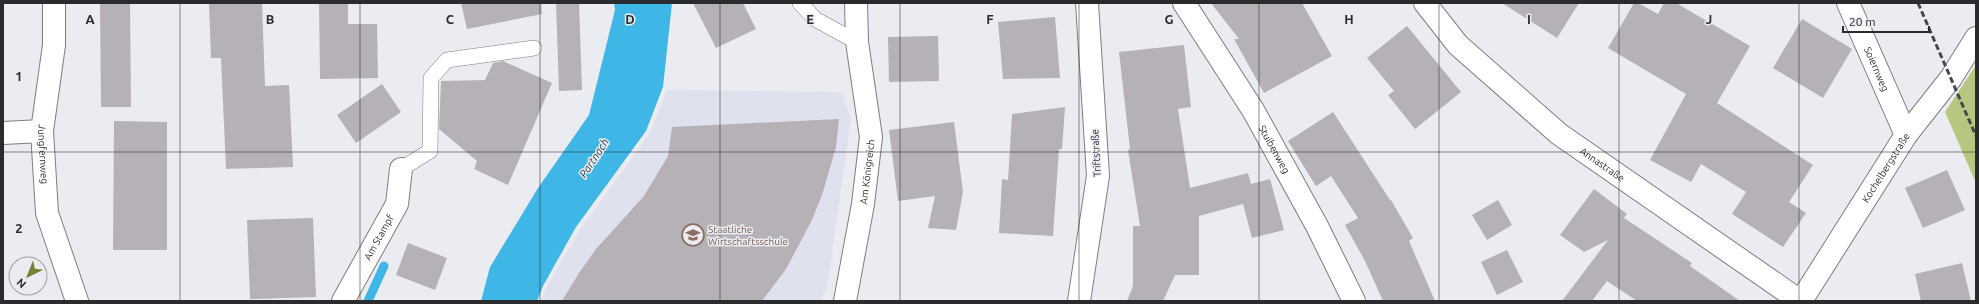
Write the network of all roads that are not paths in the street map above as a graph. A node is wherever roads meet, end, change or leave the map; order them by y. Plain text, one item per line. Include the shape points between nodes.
1 (54, 3) edge
2 (800, 3) edge
3 (856, 3) edge
4 (1087, 3) edge
5 (1184, 3) edge
6 (1424, 3) edge
7 (1848, 3) edge
8 (1976, 38) edge
9 (857, 42) junction
10 (534, 48) dead end
11 (42, 131) junction
12 (3, 133) edge
13 (1906, 135) junction
14 (401, 169) joint
15 (77, 301) edge
16 (343, 301) edge
17 (845, 301) edge
18 (1079, 301) edge
19 (1354, 301) edge
20 (1801, 301) edge

1 - 11 street, Jungfernweg via 54,45
2 - 9 lane via 815,20
3 - 9 street, Am Königreich
4 - 18 street, Triftstraße via 1098,176
5 - 19 street, Stuibenweg via 1253,110 1317,226
6 - 20 street, Annastraße via 1458,45 1559,134
7 - 13 street, Soiernweg
8 - 13 street, Kochelbergstraße via 1951,78
9 - 17 street, Am Königreich via 871,137 863,204
10 - 14 lane via 447,60 431,78 430,151
11 - 12 street
11 - 15 street, Jungfernweg via 47,213
13 - 20 street, Kochelbergstraße
14 - 16 street, Am Stampf via 397,204

